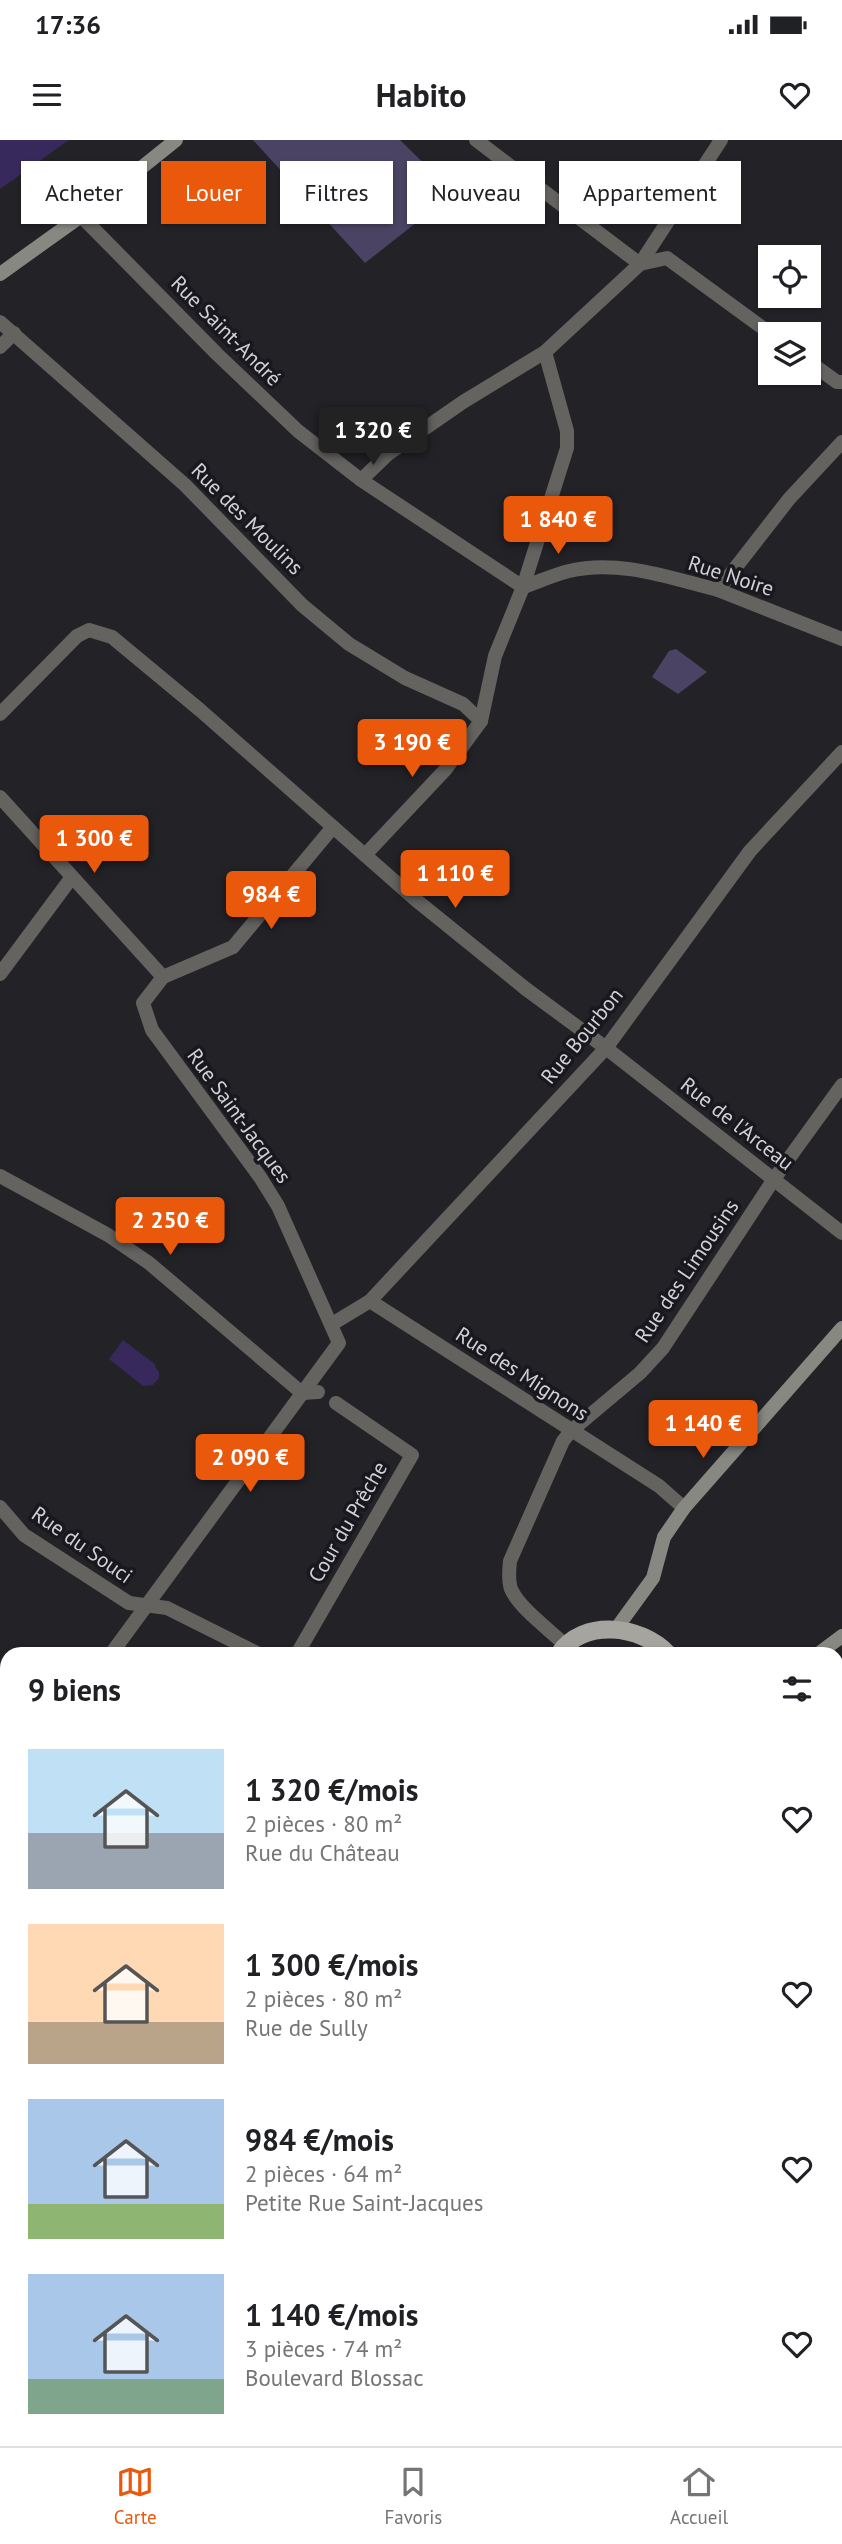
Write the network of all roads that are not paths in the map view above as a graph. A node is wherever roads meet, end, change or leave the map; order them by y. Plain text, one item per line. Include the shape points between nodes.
1 (176, 140) edge
2 (477, 140) edge
3 (721, 140) edge
4 (147, 163) edge
5 (70, 224) edge
6 (89, 224) edge
7 (640, 264) junction
8 (0, 274) edge
9 (0, 322) edge
10 (758, 324) edge
11 (14, 333) junction
12 (0, 347) edge
13 (545, 352) junction
14 (821, 370) edge
15 (842, 382) edge
16 (842, 442) edge
17 (361, 480) junction
18 (523, 587) junction
19 (718, 590) junction
20 (842, 639) edge
21 (0, 714) edge
22 (481, 721) junction
23 (842, 752) edge
24 (0, 797) edge
25 (333, 827) junction
26 (365, 855) junction
27 (72, 877) junction
28 (0, 974) edge
29 (163, 976) junction
30 (606, 1048) junction
31 (842, 1085) edge
32 (0, 1176) edge
33 (774, 1179) junction
34 (842, 1233) edge
35 (370, 1301) junction
36 (332, 1324) junction
37 (842, 1328) edge
38 (318, 1392) dead end
39 (302, 1393) junction
40 (336, 1403) dead end
41 (571, 1431) junction
42 (0, 1507) edge
43 (684, 1508) junction
44 (146, 1606) junction
45 (616, 1629) junction
46 (842, 1636) edge
47 (116, 1647) edge
48 (245, 1647) edge
49 (301, 1647) edge
50 (560, 1647) edge
51 (565, 1647) edge
52 (658, 1647) edge
53 (827, 1647) edge

1 - 4 main road
2 - 7 street
3 - 7 street
5 - 8 main road
6 - 17 street, Rue Saint-André via 298,431
7 - 10 street via 667,258
7 - 13 street
9 - 11 street, Rue des Moulins
11 - 12 street
11 - 22 street, Rue des Moulins via 185,485 302,605 349,644 405,678 463,704
13 - 17 street via 463,402
13 - 18 street via 567,431 567,448
14 - 15 street
16 - 19 street via 789,499
17 - 18 street, Rue Saint-André
18 - 19 street, Rue Noire via 570,571 603,567 639,570
18 - 22 street via 495,656
19 - 20 street, Rue Noire
21 - 25 street, Rue de l'Arceau via 77,636 89,630 101,632 200,710
22 - 26 street via 445,770
23 - 30 street, Rue Bourbon via 743,860
24 - 27 street
25 - 26 street, Rue de l'Arceau
25 - 29 street via 233,947
26 - 30 street, Rue de l'Arceau via 464,940
27 - 28 street
27 - 29 street
29 - 36 street, Rue Saint-Jacques via 142,1003 152,1030 278,1206
30 - 33 street, Rue de l'Arceau
30 - 35 street, Rue Bourbon
31 - 33 street, Rue des Limousins
32 - 39 street via 108,1235 149,1263
33 - 34 street, Rue de l'Arceau
33 - 41 street, Rue des Limousins via 663,1348
35 - 36 street, Rue Bourbon
35 - 41 street, Rue des Mignons
36 - 39 street via 339,1343
37 - 43 main road
38 - 39 street
39 - 44 street
40 - 49 street, Cour du Prêche via 412,1455
41 - 43 street, Rue des Mignons via 659,1486
41 - 50 street, Rue des Limousins via 510,1561 510,1587 517,1599
42 - 44 street, Rue du Souci via 24,1535 130,1603
43 - 45 main road via 664,1537 653,1578
44 - 47 street
44 - 48 street, Rue du Souci via 167,1608
45 - 51 main road via 591,1631
45 - 52 main road via 640,1634
46 - 53 main road

